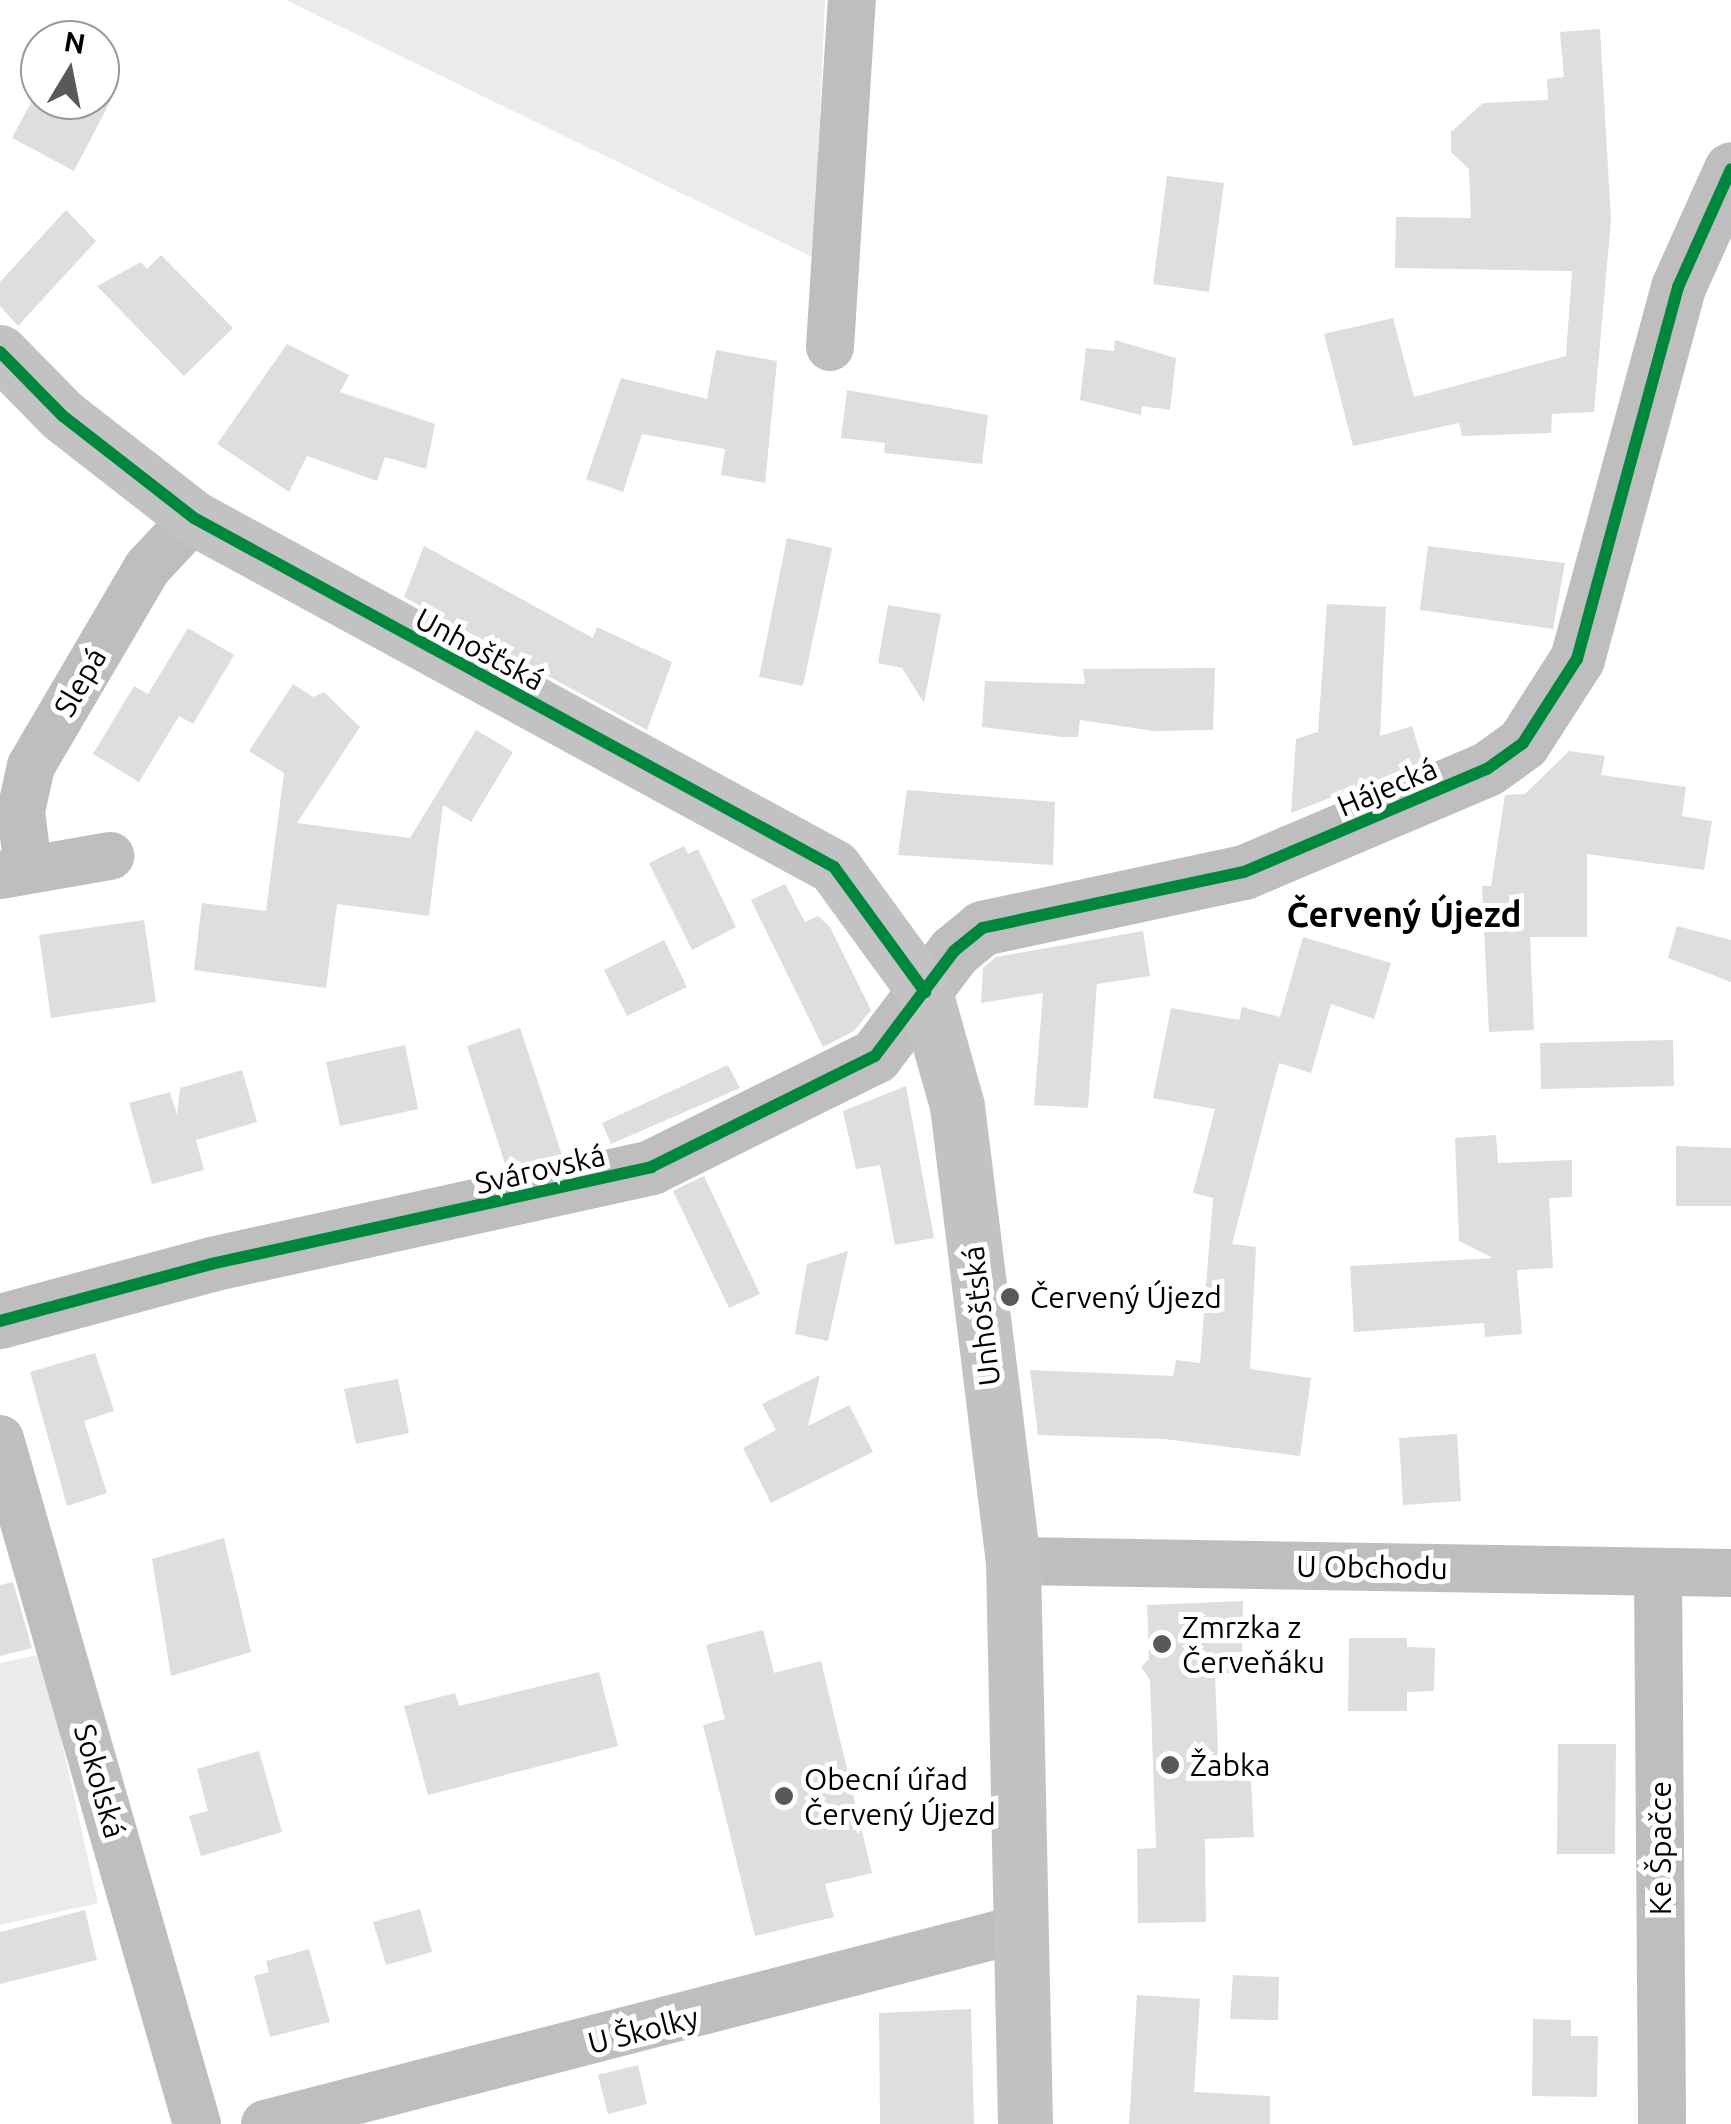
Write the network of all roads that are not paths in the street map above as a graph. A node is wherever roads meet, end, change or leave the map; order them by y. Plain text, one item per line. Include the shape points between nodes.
1 (852, 0) edge
2 (1731, 168) edge
3 (830, 348) dead end
4 (1, 354) edge
5 (194, 518) junction
6 (110, 856) dead end
7 (14, 872) edge
8 (925, 992) junction
9 (0, 1321) edge
10 (0, 1440) edge
11 (1013, 1561) junction
12 (1658, 1572) junction
13 (1731, 1573) edge
14 (1019, 1929) junction
15 (197, 2124) edge
16 (265, 2124) edge
17 (1025, 2124) edge
18 (1662, 2124) edge

1 - 3 street
2 - 8 street, Hájecká via 1678,287 1577,659 1523,743 1394,815 1244,872 982,928
4 - 5 main road, Unhošťská via 63,416
5 - 7 street, Slepá via 147,568 30,766
5 - 8 main road, Unhošťská via 834,867
6 - 7 street, Slepá
8 - 9 street, Svárovská via 875,1056 651,1167 568,1191 211,1264
8 - 11 main road, Unhošťská via 957,1106
10 - 15 street, Sokolská
11 - 12 street, U Obchodu
11 - 14 main road, Unhošťská
12 - 13 street, U Obchodu
12 - 18 street, Ke Špačce
14 - 16 street, U Školky
14 - 17 main road, Unhošťská

